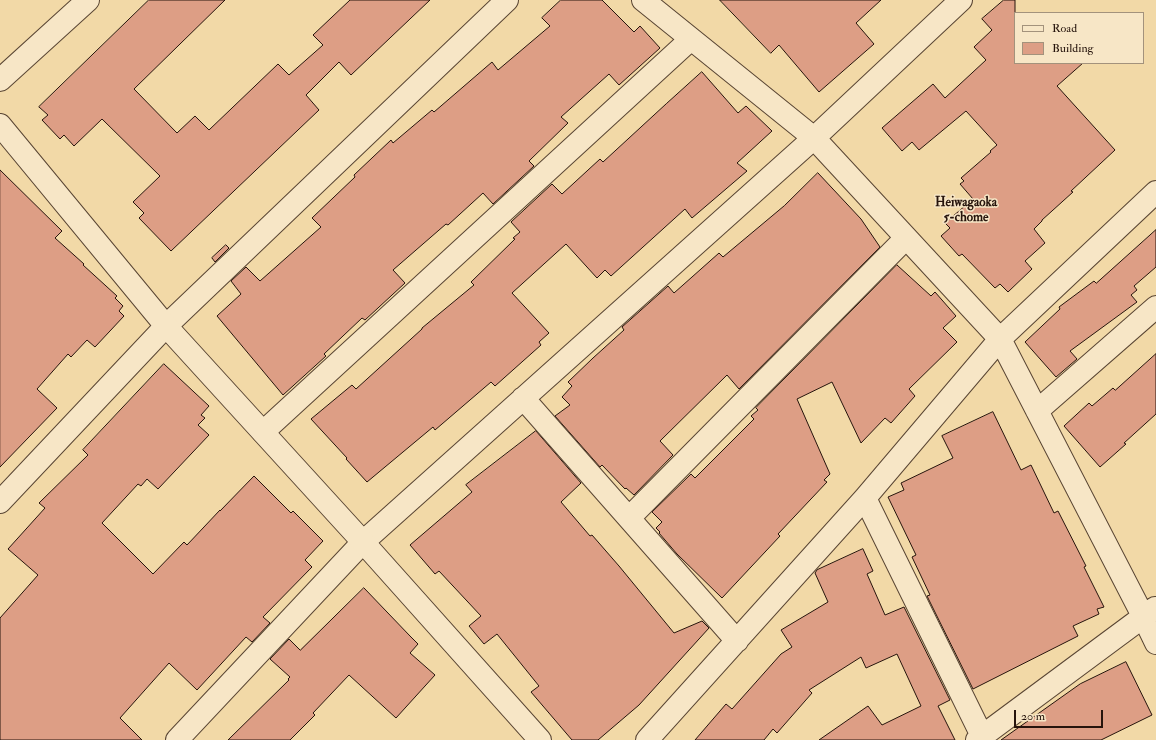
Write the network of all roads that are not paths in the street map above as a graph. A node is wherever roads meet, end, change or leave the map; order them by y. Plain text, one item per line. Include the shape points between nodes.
1 (88, 0) edge
2 (507, 0) edge
3 (643, 0) edge
4 (961, 0) edge
5 (691, 39) junction
6 (0, 80) edge
7 (0, 125) edge
8 (814, 138) junction
9 (1156, 192) edge
10 (906, 238) junction
11 (1156, 307) edge
12 (166, 326) junction
13 (1000, 339) junction
14 (523, 398) junction
15 (1037, 411) junction
16 (263, 432) junction
17 (865, 498) junction
18 (0, 502) edge
19 (628, 518) junction
20 (362, 542) junction
21 (1150, 612) edge
22 (737, 641) junction
23 (1156, 643) edge
24 (979, 738) edge
25 (177, 740) edge
26 (540, 740) edge
27 (647, 740) edge

1 - 6 street
2 - 12 street
3 - 5 street
4 - 8 street
5 - 8 street
5 - 16 street
7 - 12 street
8 - 10 street
8 - 14 street
9 - 13 street
10 - 13 street
10 - 19 street
11 - 15 street
12 - 16 street
12 - 18 street
13 - 15 street
13 - 17 street
14 - 19 street
14 - 20 street
15 - 21 street
16 - 20 street
17 - 22 street
17 - 24 street
19 - 22 street
20 - 25 street
20 - 26 street
21 - 23 street
21 - 24 street
22 - 27 street

